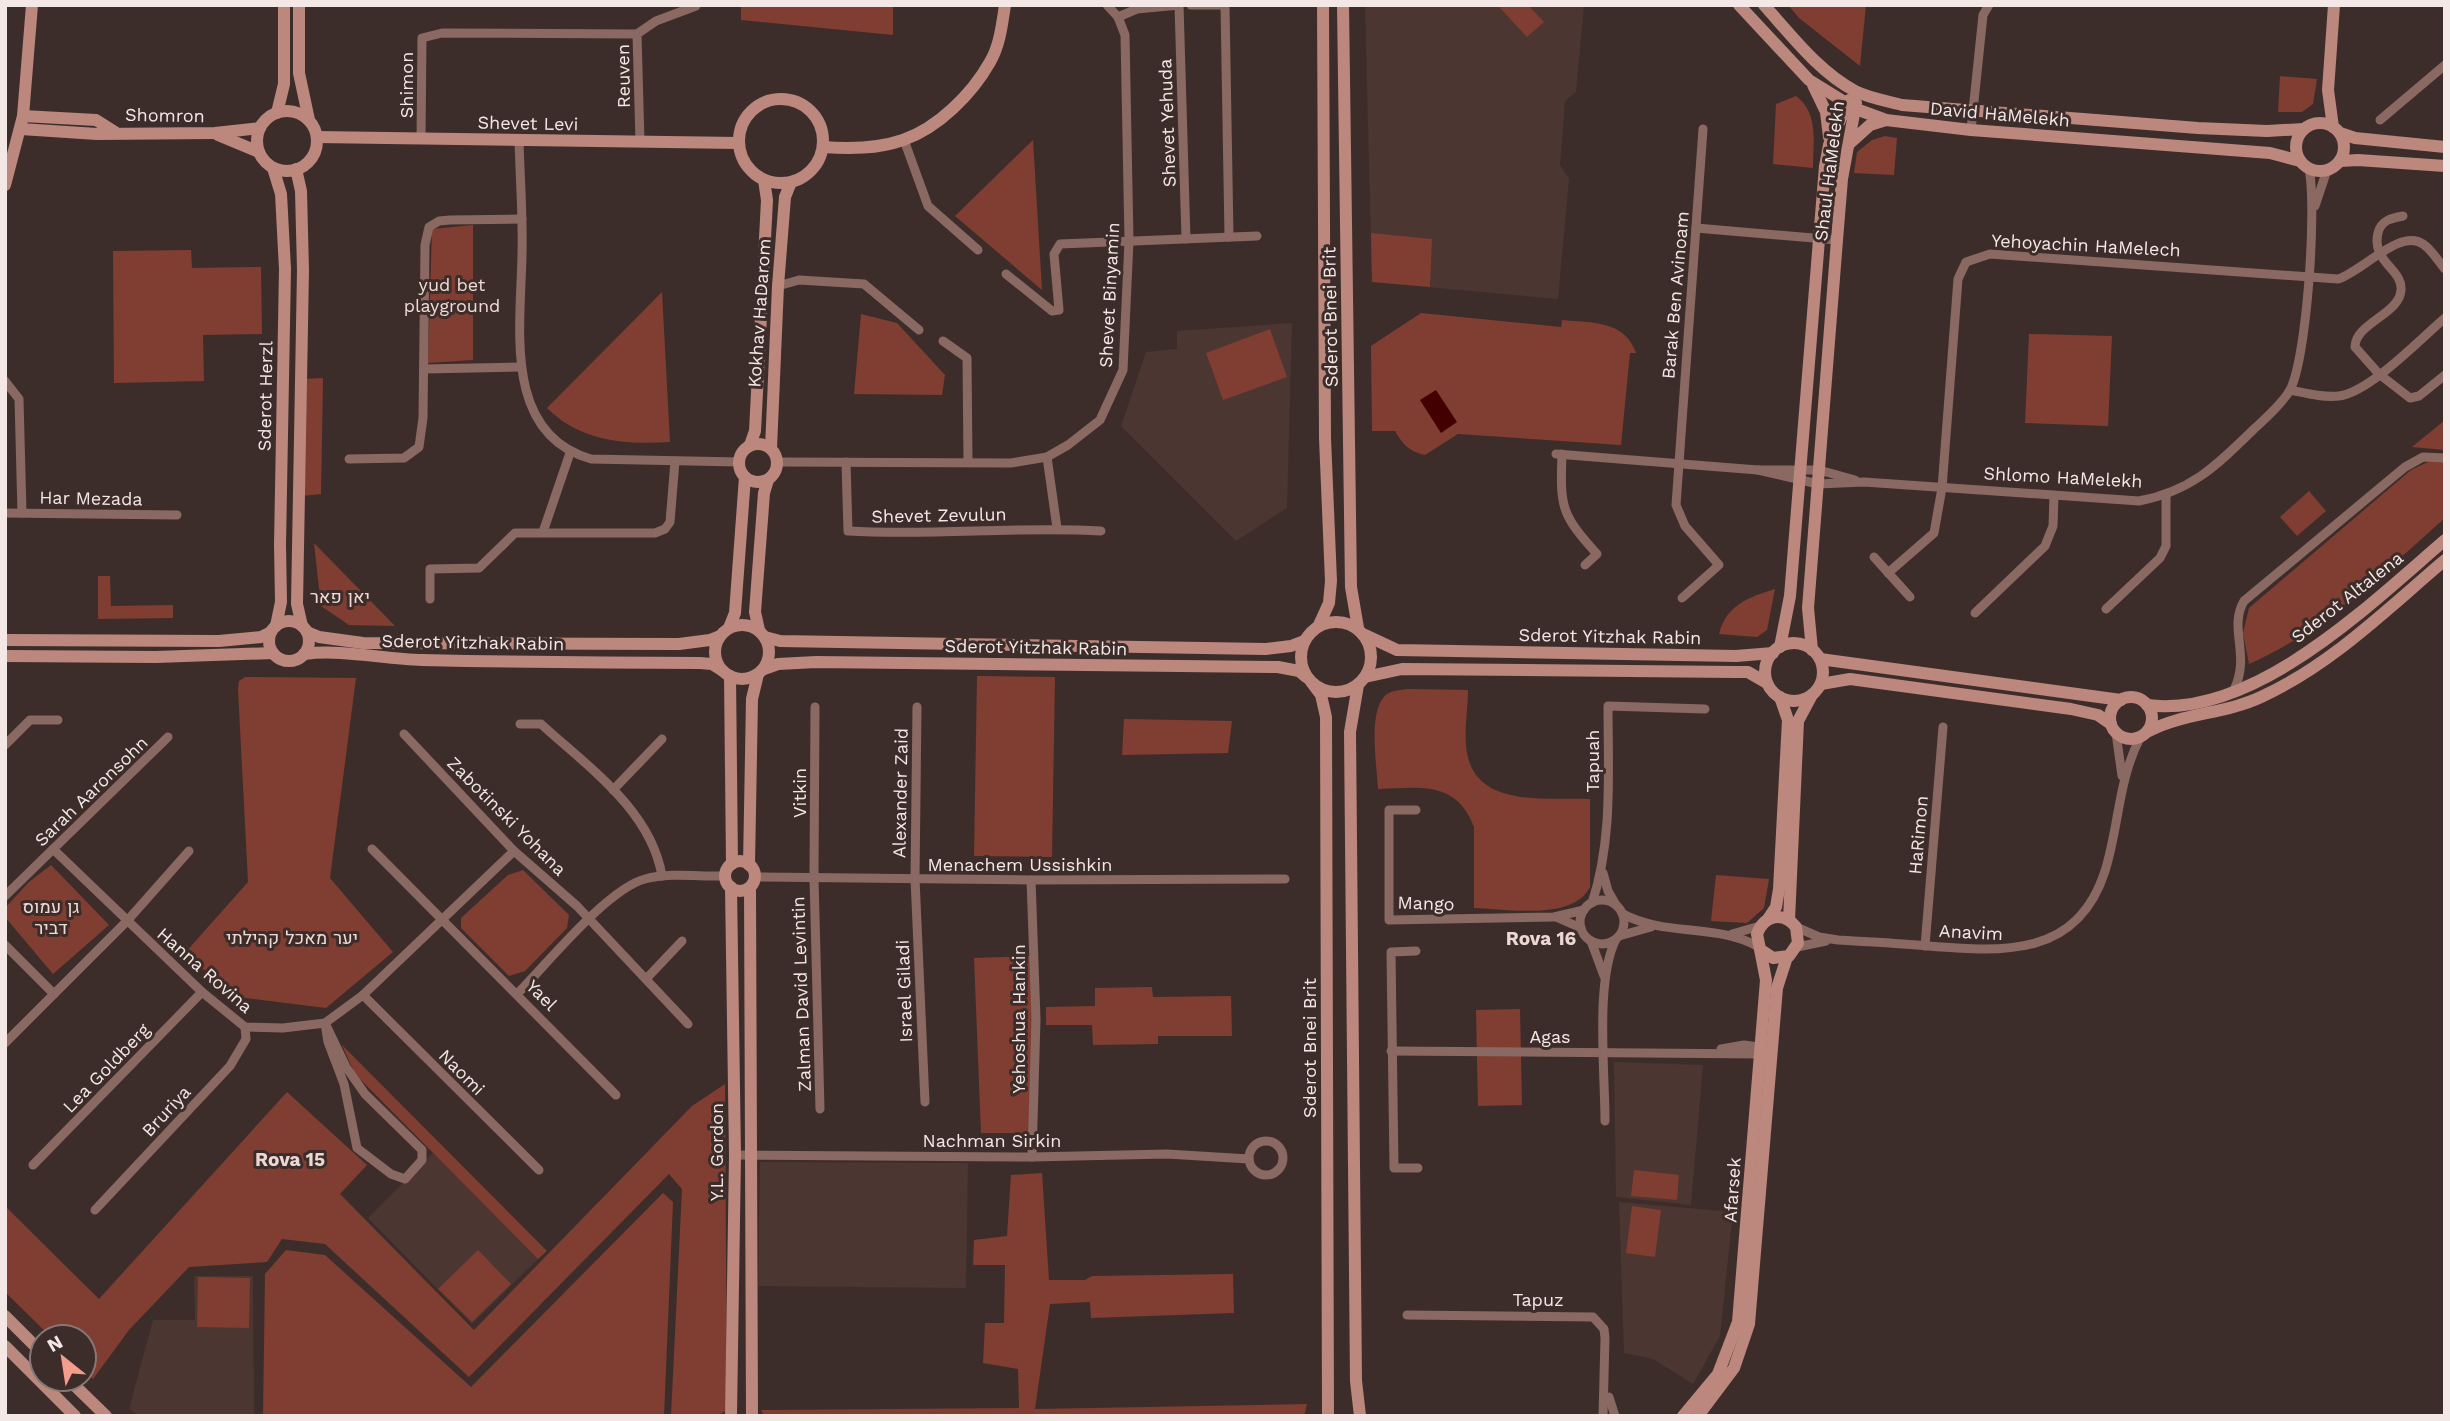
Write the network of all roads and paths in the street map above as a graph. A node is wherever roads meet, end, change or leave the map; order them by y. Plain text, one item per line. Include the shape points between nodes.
1 (32, 5) edge
2 (284, 5) edge
3 (299, 5) edge
4 (1005, 5) edge
5 (1107, 5) edge
6 (1179, 5) edge
7 (1191, 5) edge
8 (1225, 5) edge
9 (1323, 5) edge
10 (1343, 5) edge
11 (1739, 5) edge
12 (1764, 5) edge
13 (1989, 5) edge
14 (2334, 5) edge
15 (696, 6) edge
16 (1118, 17) junction
17 (637, 34) junction
18 (2445, 65) edge
19 (1809, 80) junction
20 (2328, 90) junction
21 (1856, 92) junction
22 (1851, 107) junction
23 (1972, 109) junction
24 (277, 113) junction
25 (1886, 120) junction
26 (2380, 120) dead end
27 (309, 121) junction
28 (22, 123) junction
29 (2308, 127) junction
30 (260, 128) junction
31 (1703, 130) dead end
32 (1970, 130) junction
33 (2337, 130) junction
34 (215, 134) junction
35 (317, 137) junction
36 (421, 138) junction
37 (904, 140) junction
38 (519, 141) junction
39 (640, 142) junction
40 (738, 143) junction
41 (1829, 145) junction
42 (1848, 146) junction
43 (823, 147) junction
44 (2445, 147) edge
45 (259, 152) junction
46 (2340, 162) junction
47 (2304, 164) junction
48 (2445, 166) edge
49 (273, 167) junction
50 (296, 169) junction
51 (2326, 170) junction
52 (764, 180) junction
53 (791, 183) junction
54 (5, 184) edge
55 (2314, 211) junction
56 (2403, 216) dead end
57 (523, 219) junction
58 (1696, 228) junction
59 (1257, 236) dead end
60 (1229, 237) junction
61 (1819, 238) junction
62 (1186, 239) junction
63 (1837, 240) junction
64 (1129, 241) junction
65 (978, 250) dead end
66 (2379, 255) junction
67 (779, 267) junction
68 (2445, 269) edge
69 (1006, 274) dead end
70 (2307, 278) junction
71 (799, 280) junction
72 (778, 286) junction
73 (2445, 318) edge
74 (919, 330) dead end
75 (943, 341) dead end
76 (521, 367) junction
77 (424, 369) junction
78 (2379, 373) junction
79 (2445, 375) edge
80 (5, 381) edge
81 (2290, 390) junction
82 (750, 445) junction
83 (771, 448) junction
84 (570, 453) junction
85 (1047, 457) junction
86 (2445, 458) edge
87 (349, 459) dead end
88 (675, 461) junction
89 (739, 462) junction
90 (778, 462) junction
91 (846, 462) junction
92 (968, 462) junction
93 (1677, 464) junction
94 (1819, 470) junction
95 (1800, 475) junction
96 (745, 477) junction
97 (768, 480) junction
98 (1864, 482) junction
99 (1818, 484) junction
100 (1942, 488) junction
101 (2054, 496) junction
102 (2166, 496) junction
103 (5, 513) edge
104 (22, 513) junction
105 (177, 515) dead end
106 (1057, 528) junction
107 (543, 531) junction
108 (1101, 531) dead end
109 (2445, 540) edge
110 (1874, 556) dead end
111 (2445, 560) edge
112 (1585, 565) dead end
113 (1888, 573) junction
114 (1910, 597) dead end
115 (1682, 598) dead end
116 (430, 600) dead end
117 (2106, 609) dead end
118 (1975, 613) dead end
119 (1319, 625) junction
120 (274, 629) junction
121 (305, 629) junction
122 (725, 632) junction
123 (1361, 632) junction
124 (762, 633) junction
125 (5, 640) edge
126 (1304, 640) junction
127 (1777, 650) junction
128 (273, 653) junction
129 (304, 654) junction
130 (1816, 654) junction
131 (5, 656) edge
132 (761, 671) junction
133 (726, 674) junction
134 (1309, 680) junction
135 (1361, 681) junction
136 (1767, 682) junction
137 (1821, 684) junction
138 (2234, 690) junction
139 (1812, 695) junction
140 (1780, 697) junction
141 (2121, 700) junction
142 (2147, 705) junction
143 (815, 707) dead end
144 (917, 707) dead end
145 (1705, 709) dead end
146 (58, 720) dead end
147 (520, 724) dead end
148 (1943, 727) dead end
149 (2113, 728) junction
150 (404, 734) dead end
151 (2144, 734) junction
152 (168, 737) dead end
153 (662, 738) dead end
154 (5, 745) edge
155 (2122, 785) junction
156 (613, 790) junction
157 (1416, 810) dead end
158 (53, 849) junction
159 (372, 849) dead end
160 (189, 851) dead end
161 (514, 851) junction
162 (1602, 871) junction
163 (662, 876) junction
164 (729, 876) junction
165 (751, 876) junction
166 (814, 878) junction
167 (915, 879) junction
168 (1285, 879) dead end
169 (1031, 880) junction
170 (5, 896) edge
171 (1616, 905) junction
172 (1588, 906) junction
173 (1623, 914) junction
174 (1555, 917) junction
175 (589, 919) junction
176 (127, 921) junction
177 (442, 921) junction
178 (1764, 922) junction
179 (1793, 923) junction
180 (1651, 926) junction
181 (1581, 928) junction
182 (1730, 935) junction
183 (1618, 937) junction
184 (1838, 940) junction
185 (1591, 941) junction
186 (682, 942) dead end
187 (5, 945) edge
188 (1925, 946) junction
189 (1797, 947) junction
190 (1760, 949) junction
191 (1416, 951) dead end
192 (1787, 957) junction
193 (1605, 978) junction
194 (646, 979) junction
195 (202, 992) junction
196 (518, 993) junction
197 (54, 994) junction
198 (363, 995) junction
199 (325, 1023) junction
200 (688, 1024) dead end
201 (245, 1027) junction
202 (5, 1043) edge
203 (1391, 1051) junction
204 (1764, 1051) junction
205 (1605, 1052) junction
206 (616, 1095) dead end
207 (925, 1102) dead end
208 (820, 1108) dead end
209 (1605, 1121) dead end
210 (735, 1155) junction
211 (752, 1155) junction
212 (1031, 1157) junction
213 (1250, 1159) dead end
214 (33, 1165) dead end
215 (1418, 1168) dead end
216 (539, 1170) dead end
217 (95, 1209) dead end
218 (1407, 1315) dead end
219 (5, 1316) edge
220 (28, 1339) edge
221 (5, 1346) edge
222 (1606, 1388) junction
223 (82, 1393) edge
224 (75, 1416) edge
225 (106, 1416) edge
226 (731, 1416) edge
227 (752, 1416) edge
228 (1328, 1416) edge
229 (1360, 1416) edge
230 (1603, 1416) edge
231 (1615, 1416) edge
232 (1683, 1416) edge
233 (1698, 1416) edge

1 - 28 main road
2 - 24 main road via 284,84
3 - 27 main road via 299,73
4 - 37 main road via 1000,37 978,79 925,130
5 - 16 street
6 - 16 street, Shevet Yehuda via 1137,9
6 - 62 street, Shevet Yehuda
7 - 8 street
8 - 60 street
9 - 119 main road, Sderot Bnei Brit via 1325,438 1331,581 1329,604
10 - 123 main road, Sderot Bnei Brit via 1351,573 1353,612
11 - 19 main road, David HaMelekh
12 - 21 main road, David HaMelekh via 1804,50
13 - 23 street via 1983,15
14 - 20 main road
15 - 17 street, Reuven via 656,20
16 - 64 street, Shevet Binyamin via 1125,35
17 - 36 street, Shimon via 442,33 422,38
17 - 39 street, Reuven
18 - 26 street
19 - 22 main road, David HaMelekh
19 - 41 main road via 1826,112
20 - 29 main road
20 - 33 main road
21 - 22 main road, Shaul HaMelekh
21 - 23 main road, David HaMelekh via 1902,105
22 - 25 main road, David HaMelekh
22 - 41 main road, Shaul HaMelekh
22 - 42 main road, Shaul HaMelekh
23 - 29 main road, David HaMelekh via 2212,128
23 - 32 street
24 - 27 main road via 294,112
24 - 30 main road
25 - 32 main road, David HaMelekh
25 - 42 main road via 1870,125
27 - 35 main road
28 - 34 main road, Shomron via 96,121 116,132
28 - 54 main road
29 - 33 main road
29 - 47 main road via 2296,148
30 - 34 main road, Shomron
30 - 45 main road
31 - 58 street, Barak Ben Avinoam
32 - 47 main road, David HaMelekh via 2270,153
33 - 44 main road via 2355,138
33 - 46 main road via 2344,147
34 - 45 main road, Shomron
35 - 36 main road, Shevet Levi
35 - 50 main road via 310,160
36 - 38 main road, Shevet Levi
37 - 43 main road via 863,148
37 - 65 street via 928,206
38 - 39 main road, Shevet Levi
38 - 57 street
39 - 40 main road, Shevet Levi
40 - 43 main road via 745,118 754,108 778,99 793,100 811,113 822,132
40 - 52 main road via 746,165
41 - 61 main road, Shaul HaMelekh
42 - 63 main road, Shaul HaMelekh
43 - 53 main road via 814,167
45 - 49 main road, Sderot Herzl
46 - 48 main road
46 - 51 main road
47 - 51 main road
47 - 55 street, Shlomo HaMelekh
49 - 50 main road
49 - 120 main road, Sderot Herzl via 281,194 285,269 282,588
50 - 121 main road, Sderot Herzl via 302,191 303,270 297,604
51 - 55 street, Shlomo HaMelekh
52 - 53 main road
52 - 82 main road, Kokhav HaDarom via 767,200 755,431
53 - 67 main road, Kokhav HaDarom via 785,197
55 - 70 street, Shlomo HaMelekh
56 - 66 street via 2379,228
57 - 76 street
57 - 77 street via 450,220 429,227
58 - 61 street
58 - 93 street, Barak Ben Avinoam
59 - 60 street
60 - 62 street
61 - 63 street
61 - 95 main road, Shaul HaMelekh
62 - 64 street
63 - 94 main road, Shaul HaMelekh
64 - 69 street via 1060,244 1054,254 1059,310 1052,312
64 - 85 street, Shevet Binyamin via 1124,370 1100,420
66 - 68 street, Yehoyachin HaMelech via 2399,241 2411,239 2427,247
66 - 70 street, Yehoyachin HaMelech via 2346,277
66 - 78 street via 2402,292 2355,341 2355,347
67 - 71 street
67 - 72 main road, Kokhav HaDarom
70 - 81 street, Shlomo HaMelekh via 2300,359
70 - 100 street, Yehoyachin HaMelech via 1990,254 1966,262 1958,279
71 - 72 street
71 - 74 street via 864,284
72 - 83 main road, Kokhav HaDarom
73 - 78 street
75 - 92 street via 967,358
76 - 77 street
76 - 84 street via 534,415 546,433
77 - 87 street via 419,447 404,458
78 - 79 street via 2410,398
78 - 81 street via 2337,396
80 - 104 street via 19,398
81 - 102 street, Shlomo HaMelekh via 2207,474
82 - 83 main road via 761,443
82 - 89 main road
83 - 90 main road
84 - 88 street via 591,459
84 - 107 street
85 - 92 street, Shevet Binyamin via 1011,463
85 - 106 street
86 - 138 street via 2423,457 2404,467 2244,601 2238,616 2243,665
88 - 89 street
88 - 107 street via 670,522 665,529 614,534
89 - 96 main road
90 - 91 street, Shevet Binyamin
90 - 97 main road
91 - 92 street, Shevet Binyamin
91 - 106 street, Shevet Zevulun via 848,531 940,534
93 - 95 street, Shlomo HaMelekh
93 - 112 street, Shlomo HaMelekh via 1559,454 1565,512 1597,554
93 - 115 street, Barak Ben Avinoam via 1679,514 1719,565
94 - 95 street, Shlomo HaMelekh
94 - 98 street, Shlomo HaMelekh
94 - 99 main road, Shaul HaMelekh
95 - 99 street, Shlomo HaMelekh
95 - 127 main road, Shaul HaMelekh via 1790,596
96 - 97 main road via 756,482
96 - 122 main road via 735,613
97 - 124 main road via 755,612
98 - 99 street, Shlomo HaMelekh
98 - 100 street, Shlomo HaMelekh
99 - 130 main road, Shaul HaMelekh via 1808,608
100 - 101 street, Shlomo HaMelekh
100 - 113 street, Yehoyachin HaMelech via 1934,533
101 - 102 street, Shlomo HaMelekh via 2139,501
101 - 118 street via 2053,526 2045,546
102 - 117 street via 2166,546 2161,558
103 - 104 street, Har Mezada
104 - 105 street, Har Mezada
106 - 108 street, Shevet Zevulun
107 - 116 street via 515,533 479,568 430,569
109 - 138 main road, Sderot Altalena via 2321,644
110 - 113 street
111 - 151 main road, Sderot Altalena via 2336,652 2298,678 2228,710 2168,722
113 - 114 street
119 - 123 main road via 1339,621
119 - 126 main road
120 - 121 main road via 286,621
120 - 125 main road via 261,637 219,641
120 - 128 main road via 269,643
121 - 122 main road, Sderot Yitzhak Rabin via 319,637 363,643 680,644 710,640
121 - 129 main road via 309,643
122 - 124 main road via 744,624
122 - 133 main road via 715,650
123 - 127 main road, Sderot Yitzhak Rabin via 1397,650 1736,656
123 - 135 main road via 1371,656
124 - 126 main road, Sderot Yitzhak Rabin via 780,641 1255,649 1291,646
124 - 132 main road via 770,653
126 - 134 main road via 1300,659
127 - 130 main road via 1797,644
127 - 136 main road via 1766,667
128 - 129 main road via 286,661
128 - 131 main road
129 - 133 main road, Sderot Yitzhak Rabin via 700,663 712,664
130 - 137 main road via 1823,667
130 - 141 main road
132 - 133 main road via 744,679
132 - 134 main road, Sderot Yitzhak Rabin via 778,664 816,662 1278,667 1299,671
132 - 165 main road, Y.L. Gordon via 752,699
133 - 164 main road, Y.L. Gordon
134 - 135 main road via 1334,692
134 - 228 main road, Sderot Bnei Brit via 1321,695 1325,718
135 - 136 main road, Sderot Yitzhak Rabin via 1402,669 1748,672
135 - 229 main road via 1350,732
136 - 140 main road
137 - 139 main road
137 - 149 main road via 1850,679 2071,709 2098,715
138 - 142 main road, Sderot Altalena via 2176,705
139 - 140 main road via 1796,701
139 - 179 main road via 1798,721 1788,903
140 - 178 main road via 1787,713 1787,746 1779,889 1776,907
141 - 142 main road via 2132,697
141 - 149 main road via 2113,707
142 - 151 main road via 2152,715
143 - 166 street, Vitkin
144 - 167 street, Alexander Zaid
145 - 162 street, Tapuah via 1608,706
146 - 154 street via 30,720
147 - 156 street via 541,724
148 - 188 street, HaRimon
149 - 151 main road via 2127,739
149 - 155 street, Anavim via 2121,751
150 - 161 street, Zabotinski Yohana
151 - 155 street, Anavim
152 - 158 street, Sarah Aaronsohn
153 - 156 street
155 - 188 street, Anavim via 2105,870 2090,905 2074,922 2023,948 1993,951
156 - 163 street via 651,837
157 - 174 street, Mango via 1389,810 1389,920
158 - 170 street, Sarah Aaronsohn
158 - 176 street, Hanna Rovina
159 - 177 street, Yael
160 - 176 street
161 - 175 street, Zabotinski Yohana
161 - 177 street, Hanna Rovina
162 - 171 street, Tapuah
162 - 172 street, Tapuah
163 - 164 street
163 - 175 street via 629,886
164 - 165 main road via 741,862
164 - 165 main road via 742,891
164 - 210 main road, Y.L. Gordon
165 - 166 street, Menachem Ussishkin
165 - 211 main road, Y.L. Gordon
166 - 167 street, Menachem Ussishkin
166 - 208 street, Zalman David Levintin
167 - 169 street, Menachem Ussishkin
167 - 207 street, Israel Giladi
168 - 169 street, Menachem Ussishkin
169 - 212 street, Yehoshua Hankin via 1035,1019
171 - 172 street via 1604,900
171 - 173 street
172 - 174 street, Mango
172 - 181 street
173 - 180 street
173 - 183 street via 1624,926
174 - 181 street, Mango
175 - 194 street, Zabotinski Yohana
175 - 196 street
176 - 195 street, Hanna Rovina
176 - 197 street
177 - 196 street, Yael
177 - 198 street, Hanna Rovina
178 - 179 main road via 1779,916
178 - 182 street
178 - 190 main road via 1756,936
179 - 184 street, Anavim via 1819,937
179 - 189 main road via 1799,937
180 - 182 street
180 - 183 street
181 - 185 street
182 - 190 street
183 - 185 street via 1607,943
183 - 193 street via 1609,953
184 - 188 street, Anavim
184 - 189 street, Anavim
185 - 193 street
186 - 194 street
187 - 197 street
189 - 192 main road
190 - 192 main road via 1773,958
190 - 204 main road, Afarsek via 1766,979
191 - 203 street via 1391,952
192 - 204 main road, Afarsek
193 - 205 street
194 - 200 street, Zabotinski Yohana
195 - 201 street, Hanna Rovina
195 - 214 street, Lea Goldberg
196 - 206 street, Yael
197 - 202 street
198 - 199 street, Hanna Rovina
198 - 216 street, Naomi
199 - 199 street via 357,1148 405,1179 422,1160 422,1150 365,1094
199 - 201 street, Hanna Rovina
201 - 217 street, Bruriya via 246,1039 230,1066
203 - 205 street, Agas
203 - 215 street via 1394,1168
204 - 205 street, Agas via 1734,1046 1709,1052
204 - 232 main road, Afarsek via 1738,1322 1718,1374
204 - 233 main road, Afarsek via 1749,1324 1734,1367
205 - 209 street
210 - 211 street, Nachman Sirkin
210 - 226 main road, Y.L. Gordon
211 - 212 street, Nachman Sirkin
211 - 227 main road, Y.L. Gordon
212 - 213 street, Nachman Sirkin via 1167,1154
218 - 222 street, Tapuz via 1593,1317 1604,1329
219 - 220 main road
221 - 224 main road
222 - 230 street, Tapuz
222 - 231 street, Tapuz
223 - 225 main road

